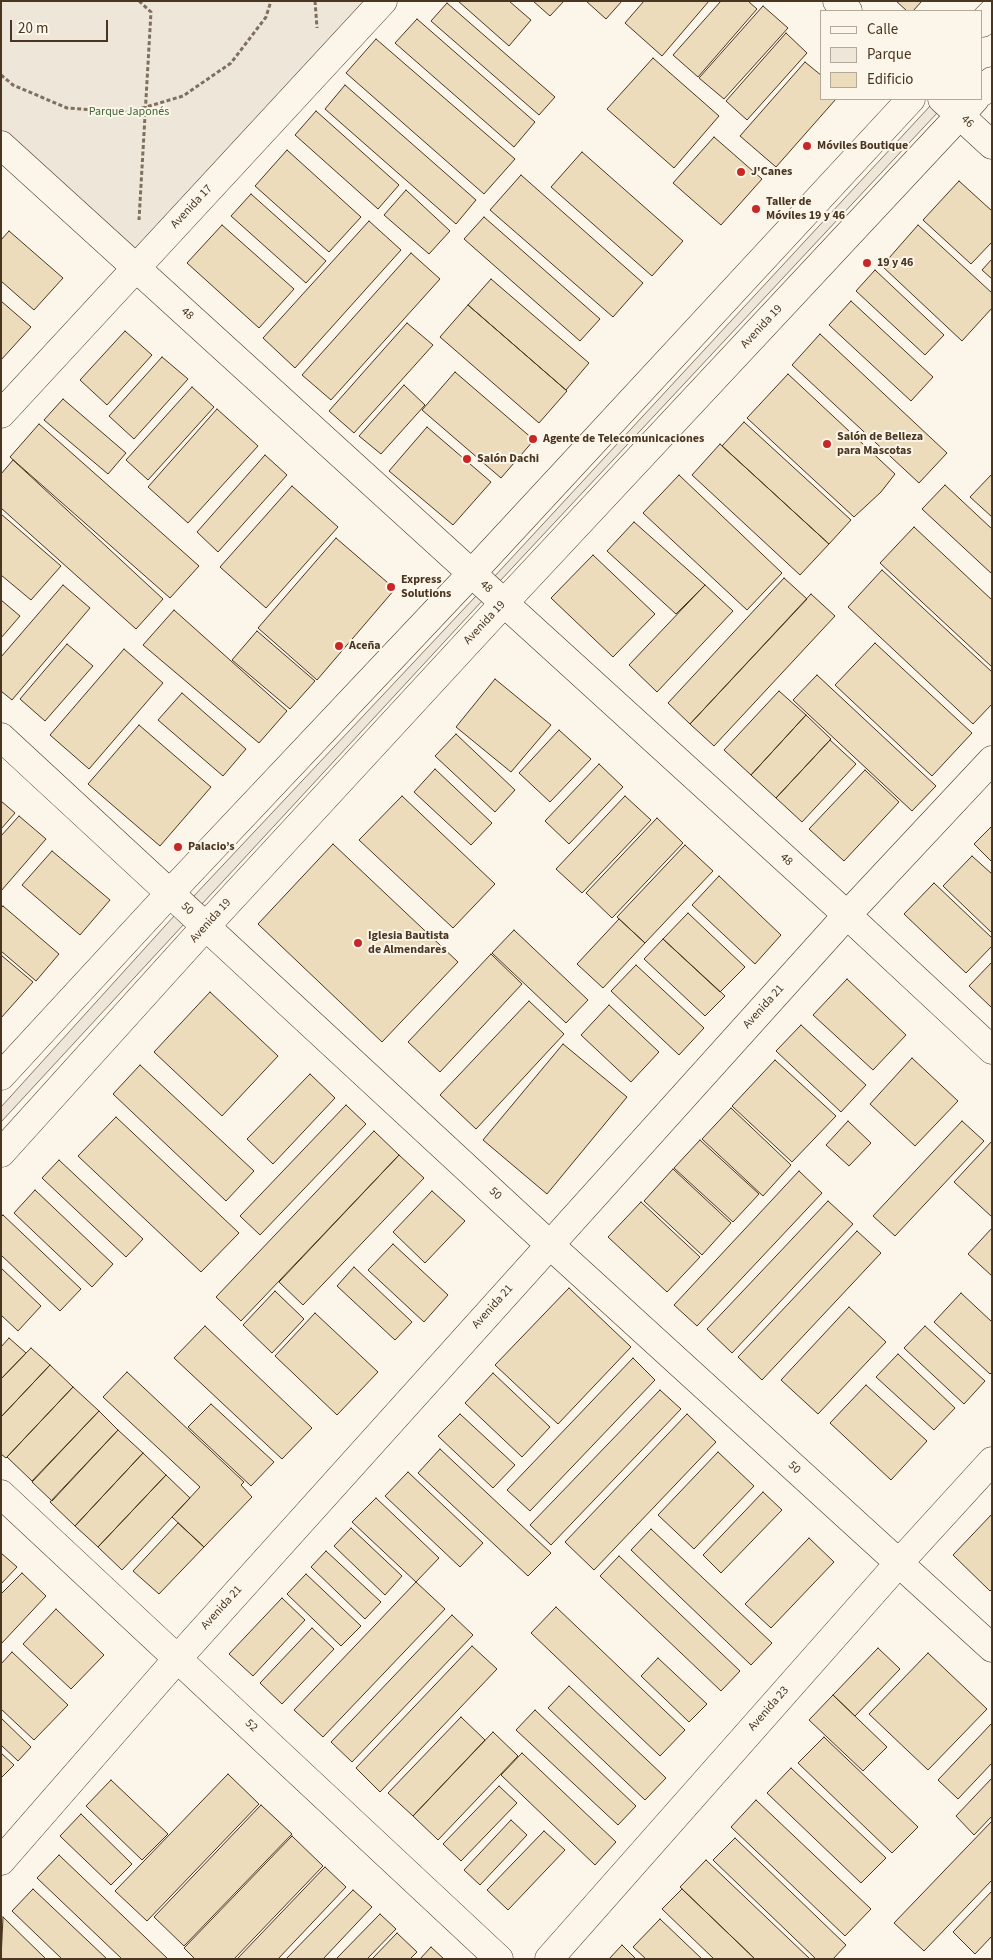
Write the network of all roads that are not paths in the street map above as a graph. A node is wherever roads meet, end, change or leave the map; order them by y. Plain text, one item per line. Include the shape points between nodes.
1 (383, 1) edge
2 (837, 1) edge
3 (847, 10) edge
4 (992, 13) edge
5 (983, 22) edge
6 (992, 81) edge
7 (983, 91) edge
8 (910, 100) edge
9 (959, 104) edge
10 (992, 145) edge
11 (1, 146) edge
12 (136, 268) junction
13 (1, 414) edge
14 (472, 574) junction
15 (504, 604) junction
16 (1, 737) edge
17 (992, 760) edge
18 (170, 893) junction
19 (846, 915) junction
20 (206, 926) junction
21 (992, 1050) edge
22 (1, 1076) edge
23 (1, 1153) edge
24 (550, 1245) junction
25 (992, 1461) edge
26 (1, 1494) edge
27 (898, 1564) junction
28 (992, 1648) edge
29 (178, 1658) junction
30 (1, 1861) edge
31 (499, 1959) edge
32 (549, 1959) edge

1 - 12 street, Avenida 17
2 - 3 street
4 - 5 street
6 - 7 street
8 - 14 street
9 - 10 street, 46
9 - 15 street, Avenida 19
11 - 12 street, 48
12 - 13 street, Avenida 17
12 - 14 street, 48
14 - 15 street, 48
14 - 18 street
15 - 19 street, 48
15 - 20 street, Avenida 19
16 - 18 street, 50
17 - 19 street, Avenida 21
18 - 20 street, 50
18 - 22 street
19 - 21 street, 48
19 - 24 street, Avenida 21
20 - 23 street, Avenida 19
20 - 24 street, 50
24 - 27 street, 50
24 - 29 street, Avenida 21
25 - 27 street, Avenida 23
26 - 29 street, 52
27 - 28 street, 50
27 - 32 street, Avenida 23
29 - 30 street, Avenida 21
29 - 31 street, 52

